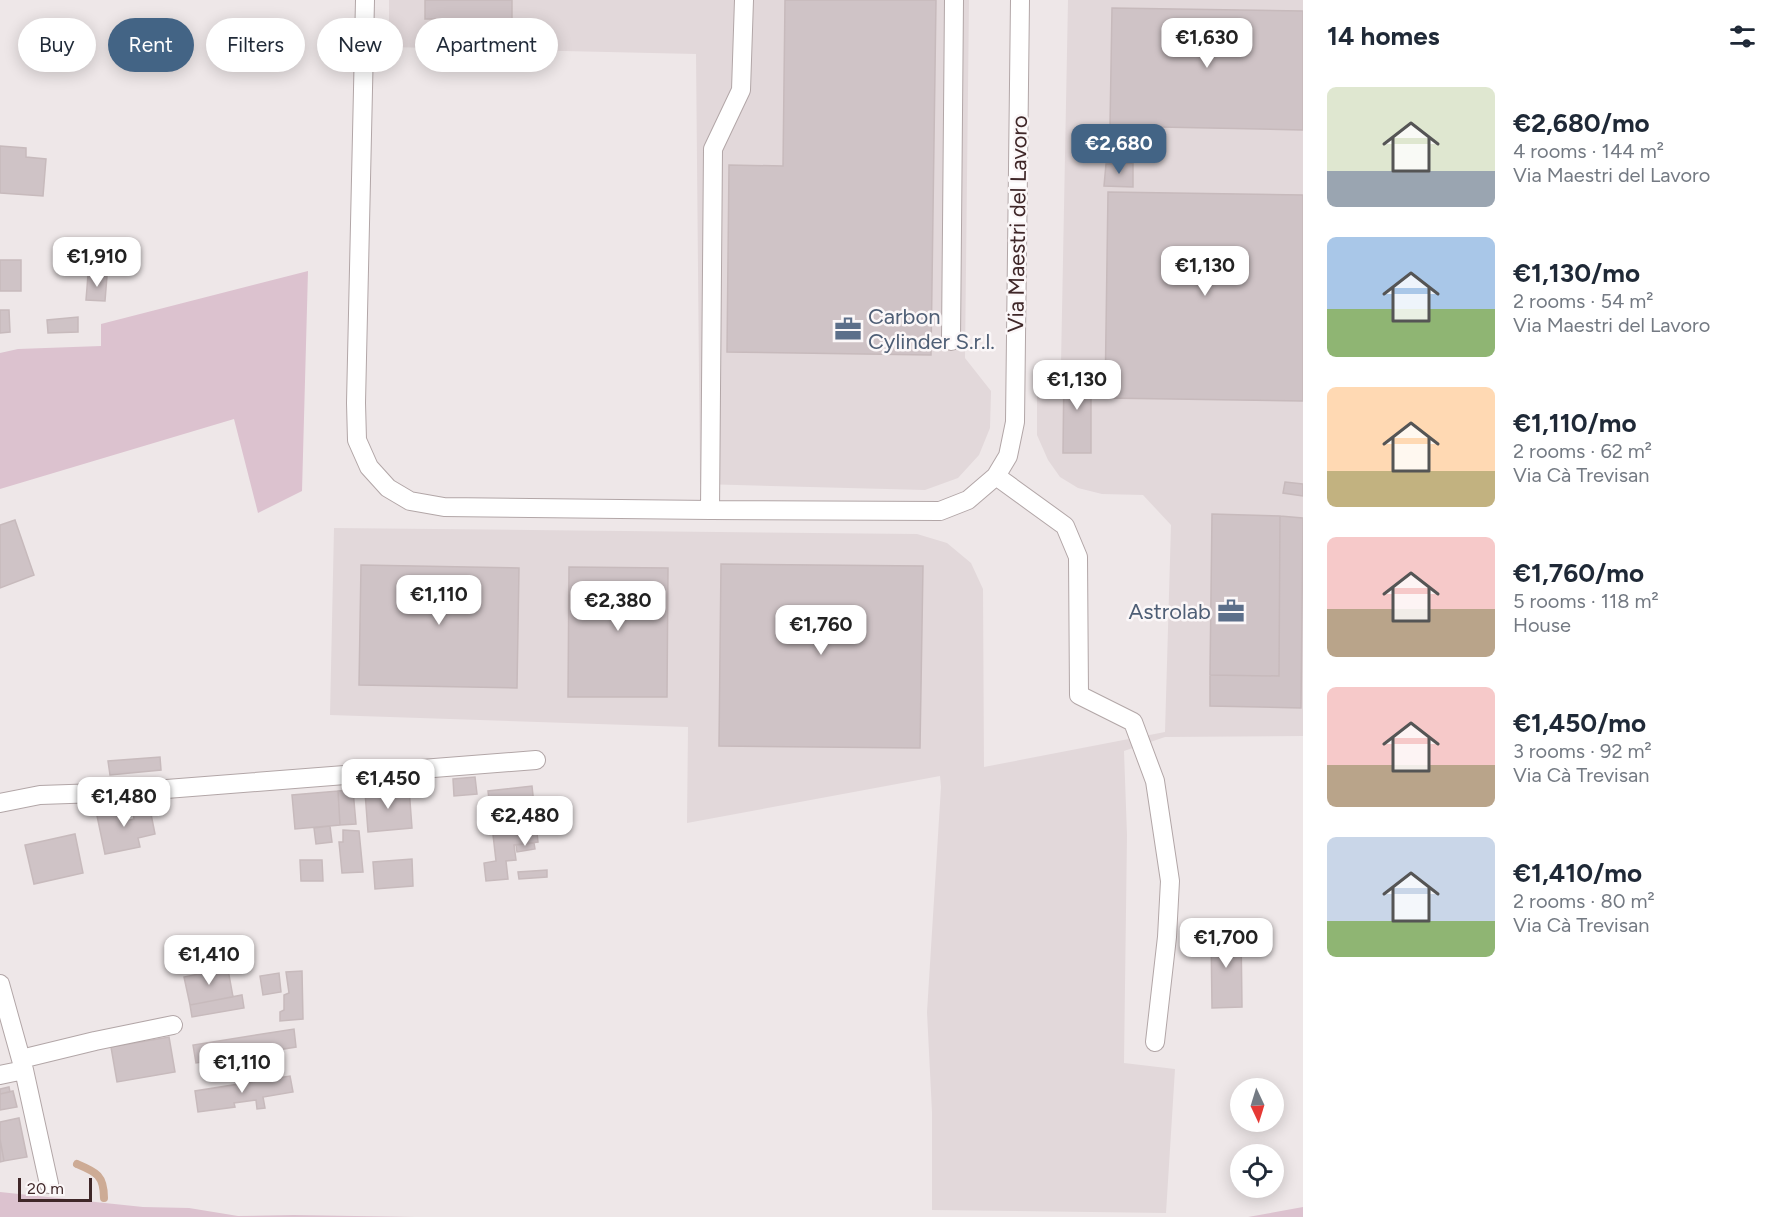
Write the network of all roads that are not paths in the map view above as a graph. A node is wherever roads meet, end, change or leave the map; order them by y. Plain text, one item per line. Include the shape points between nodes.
1 (365, 0) edge
2 (744, 0) edge
3 (954, 0) edge
4 (1020, 0) edge
5 (951, 341) dead end
6 (996, 476) junction
7 (710, 510) junction
8 (536, 760) dead end
9 (0, 803) edge
10 (0, 984) edge
11 (173, 1025) dead end
12 (1155, 1042) dead end
13 (23, 1065) junction
14 (0, 1075) edge
15 (50, 1184) dead end

1 - 7 street via 356,403 357,440 369,467 388,488 410,501 444,507
2 - 7 street via 741,90 713,149
3 - 5 street
4 - 6 street, Via Maestri del Lavoro via 1015,422 1008,456
6 - 7 street via 968,500 939,511
6 - 12 street via 1065,526 1077,557 1079,695 1133,722 1155,781 1170,881
8 - 9 street via 128,792 40,795
10 - 13 street
11 - 13 street via 95,1041
13 - 14 street
13 - 15 street

